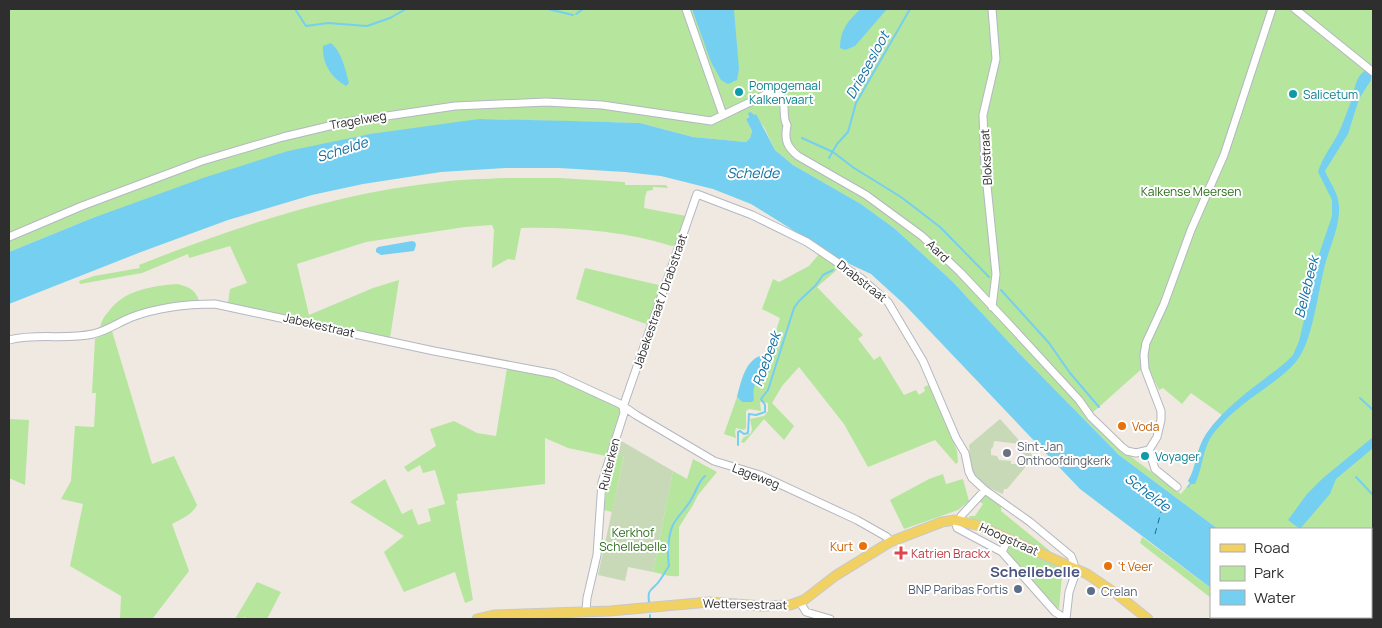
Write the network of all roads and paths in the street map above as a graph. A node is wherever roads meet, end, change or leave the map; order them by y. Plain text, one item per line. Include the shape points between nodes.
1 (686, 9) edge
2 (992, 9) edge
3 (1272, 9) edge
4 (1295, 9) edge
5 (1373, 72) edge
6 (723, 115) junction
7 (697, 194) joint
8 (9, 237) edge
9 (992, 307) junction
10 (9, 340) edge
11 (623, 407) junction
12 (1149, 450) junction
13 (1176, 487) dead end
14 (985, 490) junction
15 (958, 520) junction
16 (942, 522) joint
17 (1008, 539) junction
18 (890, 542) junction
19 (1002, 552) junction
20 (1075, 568) junction
21 (800, 602) junction
22 (586, 611) junction
23 (610, 611) junction
24 (476, 619) edge
25 (604, 619) edge
26 (830, 619) edge
27 (1066, 619) edge
28 (1148, 619) edge

1 - 6 street
2 - 9 street, Blokstraat via 996,59 983,115 996,274
3 - 12 street via 1224,155 1146,343 1145,368 1161,412 1160,430
4 - 5 street
6 - 8 street, Tragelweg via 711,122 602,105 546,102 455,106 369,118 283,137 202,161
6 - 9 street, Aard via 764,95 774,94 781,98 785,105 785,136 790,149 909,225 942,254
7 - 11 street, Jabekestraat / Drabstraat
7 - 14 street, Drabstraat via 752,214 807,242 888,302 923,361 965,453 972,478
9 - 12 street, Aard via 1122,447 1136,453
10 - 11 street, Jabekestraat via 95,334 156,310 215,304 555,374
11 - 18 street, Lageweg via 714,461 756,473 868,526
11 - 22 street, Ruiterken via 624,413 602,482 596,555
12 - 13 street via 1155,469
14 - 15 street
14 - 20 street, Drabstraat via 1071,556
15 - 16 main road, Hoogstraat
15 - 17 main road, Hoogstraat
15 - 19 street via 957,528
16 - 18 main road, Wettersestraat
17 - 19 street
17 - 20 main road, Hoogstraat
18 - 21 main road, Wettersestraat
19 - 27 street via 1055,612
20 - 27 street
20 - 28 main road, Hoogstraat via 1093,577
21 - 23 main road, Wettersestraat via 774,606 709,602
21 - 26 street via 806,612
22 - 23 main road, Wettersestraat
22 - 24 main road, Wettersestraat via 494,615
23 - 25 street

